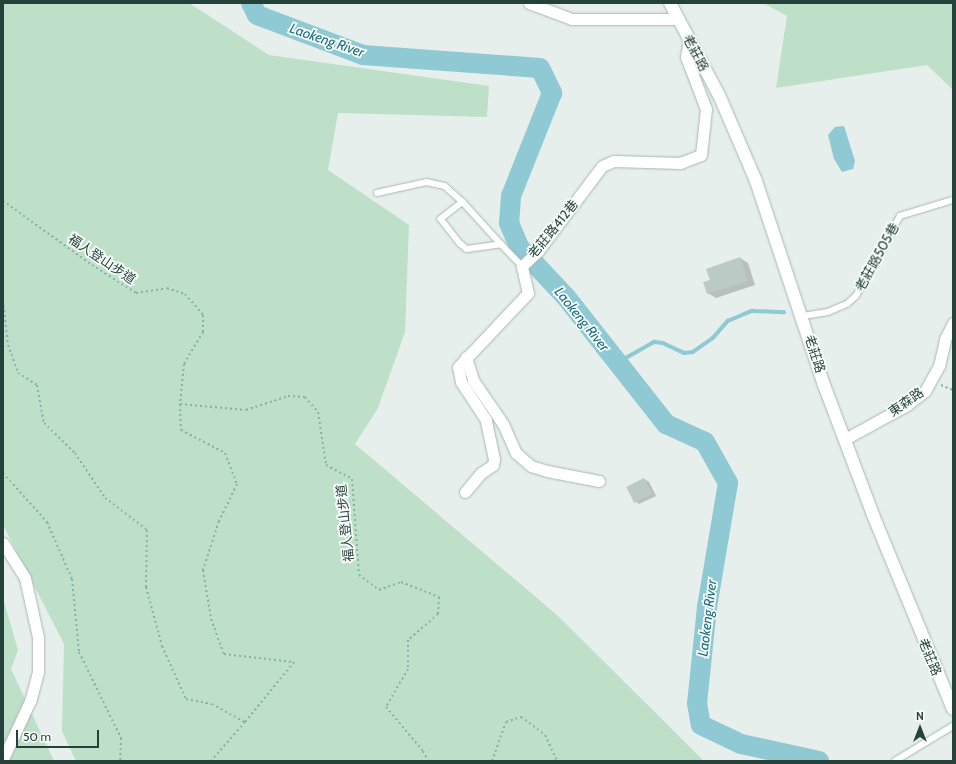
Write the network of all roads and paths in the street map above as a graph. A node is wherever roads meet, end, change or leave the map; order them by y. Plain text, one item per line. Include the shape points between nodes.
1 (529, 3) edge
2 (670, 3) edge
3 (678, 19) junction
4 (689, 40) junction
5 (377, 193) dead end
6 (953, 200) edge
7 (3, 201) edge
8 (463, 202) junction
9 (501, 244) junction
10 (522, 266) junction
11 (3, 300) edge
12 (803, 316) junction
13 (953, 323) edge
14 (466, 358) junction
15 (180, 404) junction
16 (845, 439) junction
17 (3, 473) edge
18 (599, 481) dead end
19 (465, 492) dead end
20 (3, 543) edge
21 (953, 709) edge
22 (245, 722) junction
23 (953, 726) edge
24 (3, 758) edge
25 (120, 761) edge
26 (211, 761) edge
27 (428, 761) edge
28 (492, 761) edge
29 (557, 761) edge
30 (895, 761) edge

1 - 3 street via 572,19
2 - 3 street, 老莊路
3 - 4 street, 老莊路
4 - 10 street, 老莊路412巷 via 686,57 706,109 701,155 680,163 614,161 602,166 538,251
4 - 12 street, 老莊路 via 719,95 756,181
5 - 8 lane via 427,182 445,186
6 - 12 lane, 老莊路505巷 via 900,216 856,296 847,304 828,312
7 - 15 path, 福人登山步道 via 92,265 136,293 167,288 185,294 203,315 203,332 184,364
8 - 9 lane
8 - 9 lane via 440,219 460,243 467,249
9 - 10 lane
10 - 14 street, 老莊路412巷 via 528,293
11 - 22 path via 8,345 18,373 37,384 44,423 76,453 105,498 147,530 146,587 162,646 186,699 212,704
12 - 16 street, 老莊路
13 - 16 street, 東森路 via 945,339 939,366 926,391 907,405
14 - 18 street via 473,380 503,424 516,453 531,466
14 - 19 street, 老莊路412巷 via 458,367 458,373 461,382 486,420 494,458 493,465 481,473
15 - 22 path via 181,430 225,453 237,484 219,521 203,570 212,619 224,654 294,662
15 - 27 path, 福人登山步道 via 246,410 288,396 305,397 318,412 326,465 352,479 359,575 379,590 401,582 439,597 438,614 408,640 408,669 386,707 423,751
16 - 21 street, 老莊路 via 922,638
17 - 25 path via 47,522 72,579 79,652 121,738
20 - 24 street via 25,578 38,638 38,672 30,701
22 - 26 path
23 - 30 lane
28 - 29 path via 506,722 521,717 545,735

